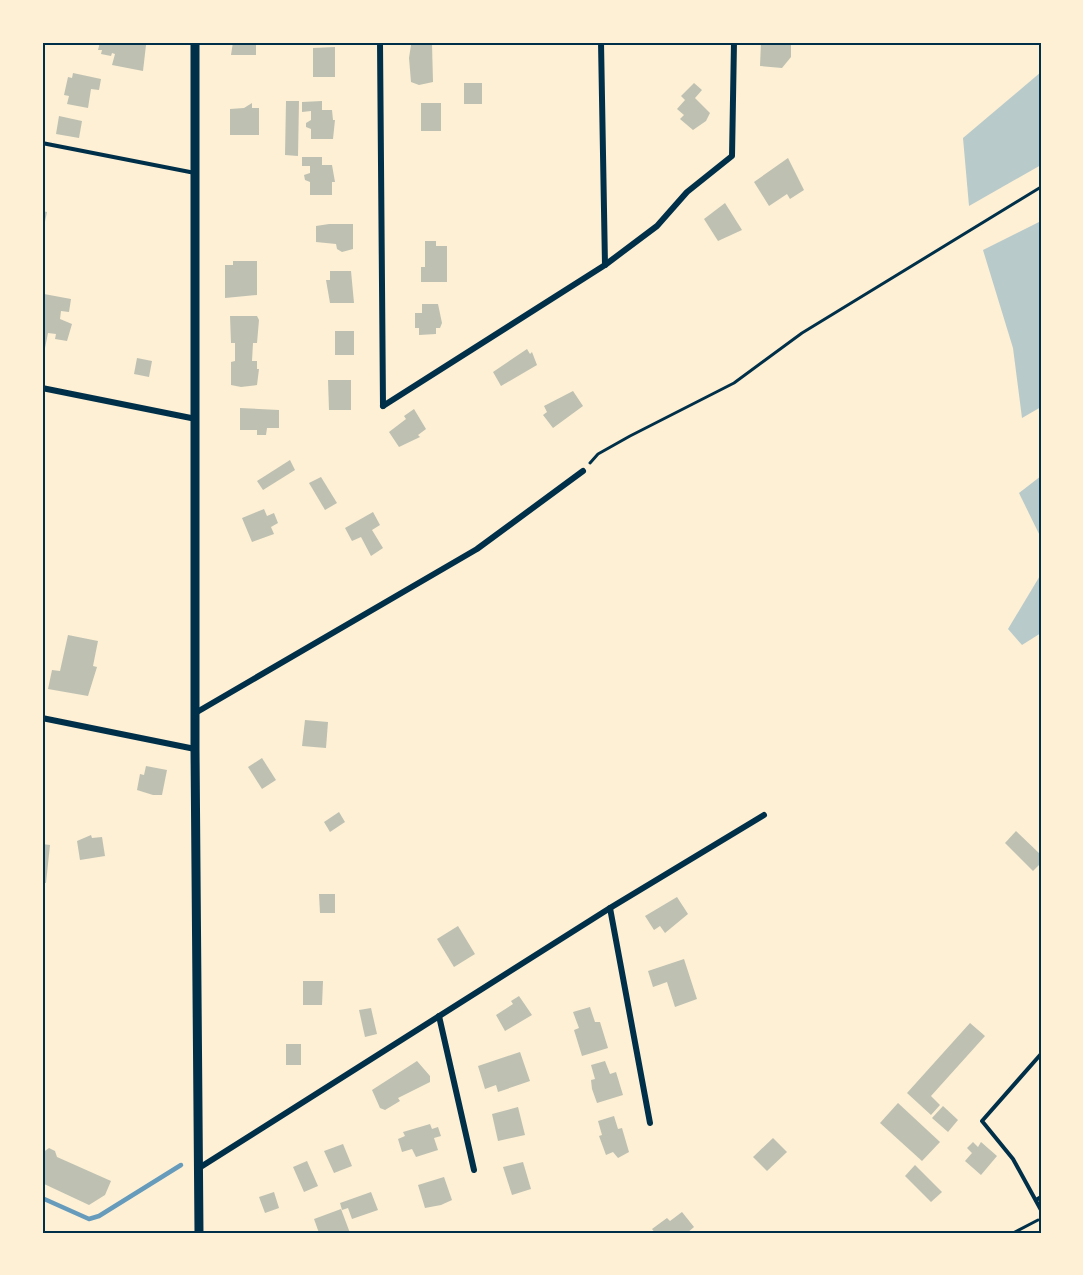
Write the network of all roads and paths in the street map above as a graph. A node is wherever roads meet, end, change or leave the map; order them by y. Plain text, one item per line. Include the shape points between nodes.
1 (195, 42) edge
2 (380, 42) edge
3 (601, 42) edge
4 (734, 42) edge
5 (42, 143) edge
6 (196, 174) junction
7 (1041, 187) edge
8 (605, 265) junction
9 (42, 388) edge
10 (196, 419) junction
11 (583, 471) joint
12 (197, 712) junction
13 (42, 718) edge
14 (195, 749) junction
15 (764, 815) dead end
16 (610, 908) junction
17 (439, 1016) junction
18 (1041, 1054) edge
19 (650, 1123) dead end
20 (199, 1168) junction
21 (474, 1170) dead end
22 (1041, 1197) edge
23 (1036, 1200) junction
24 (1041, 1210) edge
25 (1041, 1218) edge
26 (199, 1233) edge
27 (1013, 1233) edge

1 - 6 street
2 - 8 street via 383,406
3 - 8 street
4 - 8 street via 732,156 687,192 657,226
5 - 6 lane
6 - 10 street
7 - 11 path via 802,333 734,383 598,454
9 - 10 street
10 - 12 street
11 - 12 street via 477,549
12 - 14 street
13 - 14 street
14 - 20 street
15 - 16 street
16 - 17 street
16 - 19 street
17 - 20 street
17 - 21 street
18 - 23 lane via 982,1121 1013,1159
20 - 26 street
22 - 23 lane
23 - 24 lane
25 - 27 path

